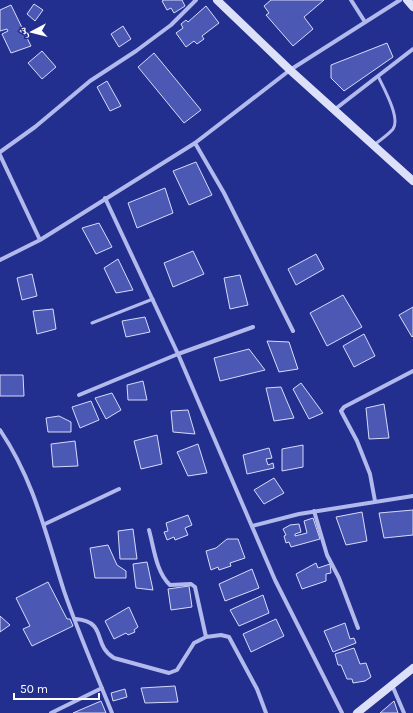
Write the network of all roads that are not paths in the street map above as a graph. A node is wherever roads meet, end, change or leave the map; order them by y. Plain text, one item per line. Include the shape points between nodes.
1 (196, 0) edge
2 (217, 0) edge
3 (351, 0) edge
4 (400, 0) edge
5 (407, 0) edge
6 (413, 7) edge
7 (365, 22) junction
8 (413, 49) edge
9 (290, 70) junction
10 (378, 76) junction
11 (334, 110) junction
12 (195, 143) junction
13 (374, 146) junction
14 (0, 154) edge
15 (413, 181) edge
16 (105, 198) junction
17 (40, 240) junction
18 (0, 260) edge
19 (152, 300) junction
20 (92, 323) dead end
21 (253, 327) dead end
22 (294, 331) dead end
23 (178, 354) junction
24 (413, 371) edge
25 (79, 395) dead end
26 (0, 430) edge
27 (119, 489) dead end
28 (413, 496) edge
29 (375, 501) junction
30 (314, 512) junction
31 (45, 524) junction
32 (252, 526) junction
33 (149, 530) dead end
34 (76, 619) junction
35 (358, 628) dead end
36 (206, 637) junction
37 (413, 668) edge
38 (392, 684) junction
39 (102, 688) junction
40 (52, 713) edge
41 (112, 713) edge
42 (266, 713) edge
43 (342, 713) edge
44 (356, 713) edge
45 (404, 713) edge

1 - 14 street via 171,26 90,81
2 - 9 street
3 - 7 street
4 - 7 street
5 - 6 street
7 - 9 street
8 - 10 street
9 - 11 street
9 - 12 street
10 - 11 street
10 - 13 lane via 396,122 394,128
11 - 13 street
12 - 16 street
12 - 22 street via 224,193
13 - 15 street
14 - 17 street
16 - 17 street
16 - 19 street
17 - 18 street
19 - 20 lane
19 - 23 street
21 - 23 street
23 - 25 street
23 - 32 street
24 - 29 street via 344,407 341,411 370,474
26 - 31 street via 22,469
27 - 31 street
28 - 29 street
29 - 30 street
30 - 32 street
30 - 35 street via 327,555 339,578
31 - 34 street via 65,592
32 - 43 street via 275,580
33 - 36 street via 160,571 165,580 170,585 191,584 196,587
34 - 36 street via 87,620 93,624 107,654 169,673 177,670 194,643
34 - 39 street
36 - 42 street via 221,635 228,638
37 - 38 street
38 - 44 street
38 - 45 street
39 - 40 street
39 - 41 street

